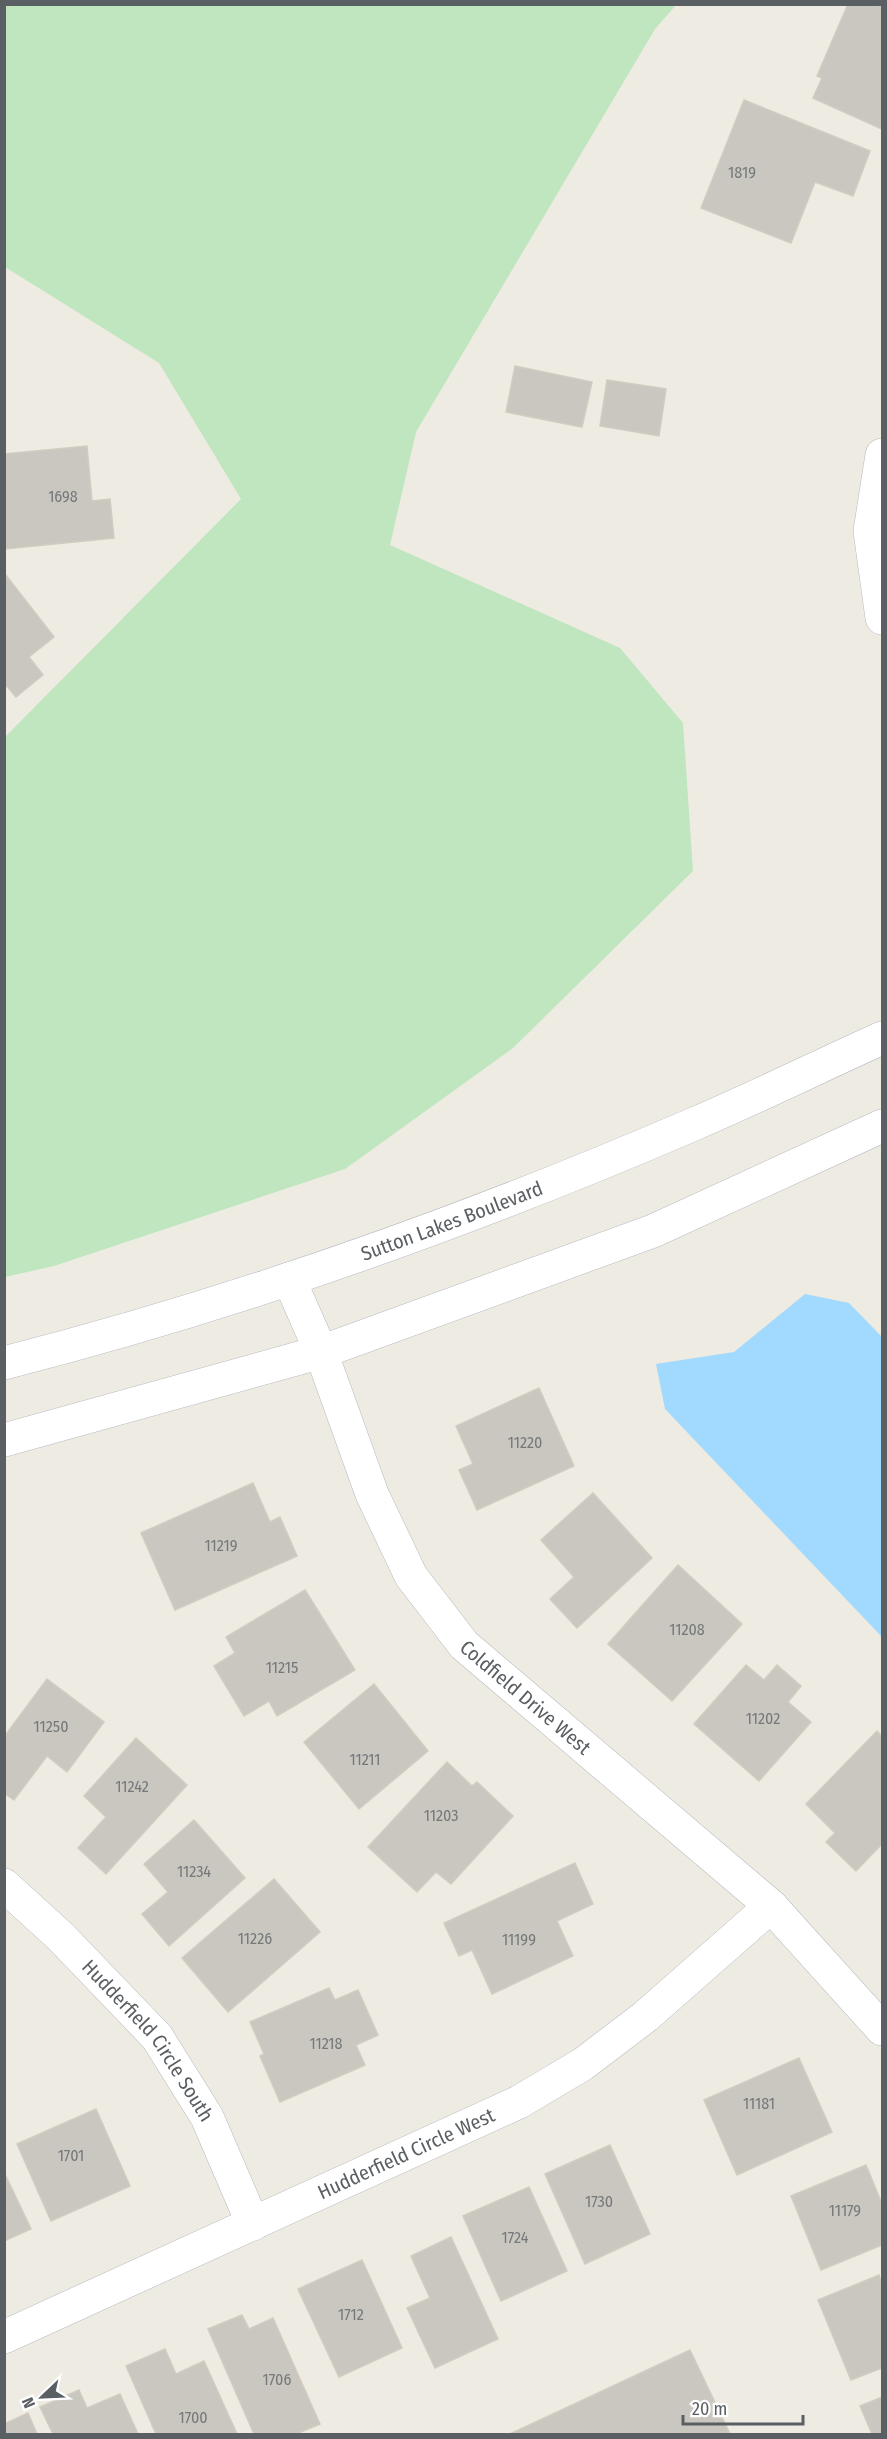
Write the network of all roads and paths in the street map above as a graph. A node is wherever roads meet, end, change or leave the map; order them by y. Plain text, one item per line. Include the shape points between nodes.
1 (882, 455) edge
2 (882, 618) edge
3 (882, 1038) edge
4 (882, 1126) edge
5 (289, 1279) junction
6 (321, 1352) junction
7 (4, 1363) edge
8 (4, 1440) edge
9 (4, 1885) edge
10 (771, 1906) junction
11 (882, 2030) edge
12 (253, 2224) junction
13 (4, 2337) edge

1 - 2 street via 870,531
3 - 5 street, Sutton Lakes Boulevard via 694,1124 502,1202
4 - 6 street via 653,1231
5 - 6 street, Coldfield Drive West
5 - 7 street, Sutton Lakes Boulevard via 110,1336
6 - 8 street
6 - 10 street, Coldfield Drive West via 372,1494 411,1576 464,1645
9 - 12 street, Hudderfield Circle South via 62,1937 157,2037 207,2117
10 - 11 street, Coldfield Drive West
10 - 12 street, Hudderfield Circle West via 646,2016 574,2069 519,2102
12 - 13 street, Hudderfield Circle West

